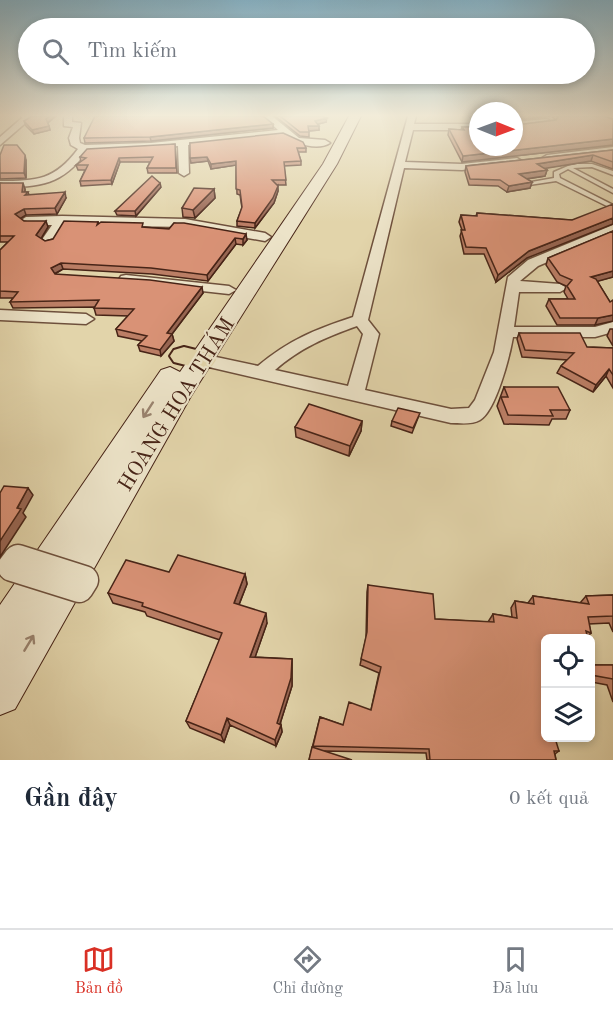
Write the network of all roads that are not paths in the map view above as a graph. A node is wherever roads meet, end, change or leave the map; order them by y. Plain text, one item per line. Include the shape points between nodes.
1 (82, 151) edge
2 (183, 151) edge
3 (321, 151) edge
4 (336, 151) edge
5 (403, 151) edge
6 (601, 151) edge
7 (399, 165) junction
8 (570, 168) junction
9 (184, 172) dead end
10 (613, 173) edge
11 (558, 179) junction
12 (529, 183) edge
13 (0, 184) edge
14 (613, 191) edge
15 (611, 204) edge
16 (26, 220) edge
17 (62, 220) junction
18 (613, 229) edge
19 (265, 237) junction
20 (48, 241) edge
21 (107, 278) edge
22 (512, 287) junction
23 (560, 288) dead end
24 (229, 290) junction
25 (0, 315) edge
26 (86, 319) dead end
27 (360, 320) junction
28 (613, 327) edge
29 (505, 332) junction
30 (193, 358) junction
31 (260, 374) junction
32 (355, 394) junction
33 (0, 639) edge
34 (0, 694) edge

1 - 13 street via 58,177
2 - 9 street
3 - 19 main road, HOÀNG HOA THÁM
4 - 30 main road, HOÀNG HOA THÁM
5 - 7 street
6 - 7 street via 462,167
7 - 27 street
8 - 10 lane via 593,165
8 - 11 lane via 555,173
8 - 14 lane
11 - 12 lane
11 - 15 lane
16 - 17 street
17 - 19 street via 185,223
17 - 20 street
18 - 22 street via 533,262 513,280
19 - 24 main road, HOÀNG HOA THÁM
21 - 24 street
22 - 23 street
22 - 29 street
24 - 30 main road, HOÀNG HOA THÁM
25 - 26 street
27 - 31 street via 296,345
27 - 32 street via 371,334
28 - 29 street via 595,332
29 - 32 street via 502,352 483,403 474,415 451,416
30 - 31 street
30 -> 33 main road, HOÀNG HOA THÁM
34 -> 30 main road, HOÀNG HOA THÁM
31 - 32 street

